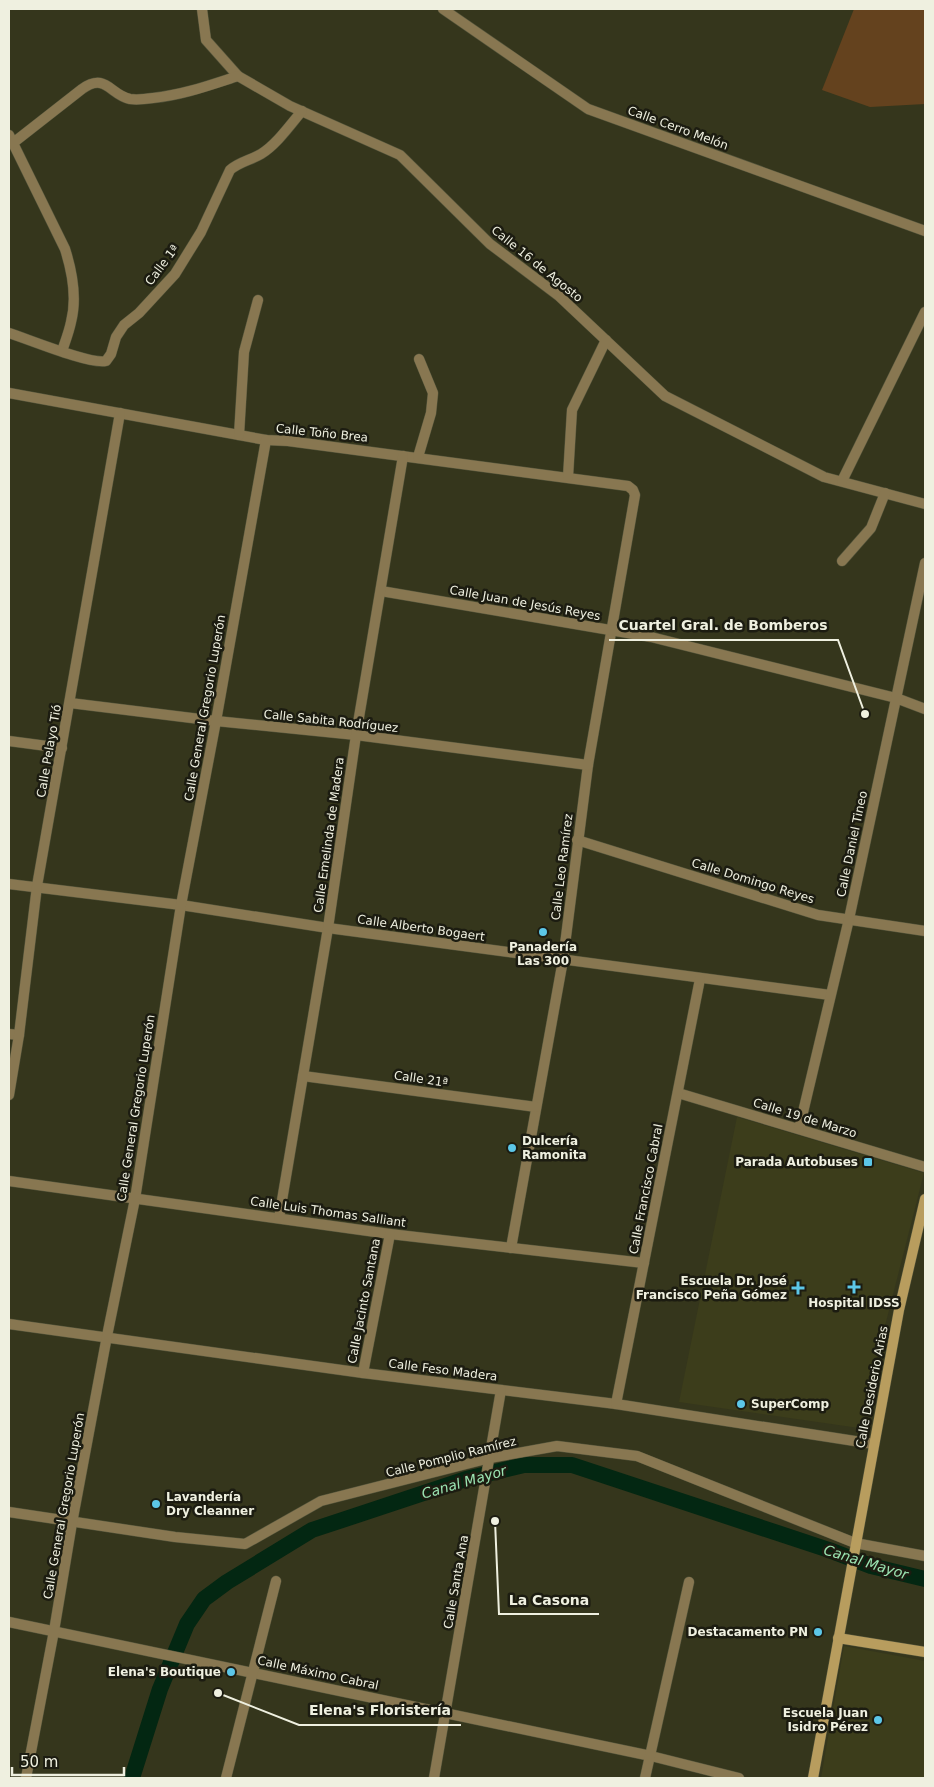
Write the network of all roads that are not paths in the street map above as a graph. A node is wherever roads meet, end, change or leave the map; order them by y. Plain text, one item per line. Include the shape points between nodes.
1 (202, 9) edge
2 (443, 9) edge
3 (238, 76) junction
4 (302, 112) junction
5 (11, 139) edge
6 (925, 231) edge
7 (258, 300) dead end
8 (925, 312) edge
9 (9, 333) edge
10 (606, 340) junction
11 (62, 352) junction
12 (419, 359) dead end
13 (9, 393) edge
14 (120, 413) junction
15 (239, 435) junction
16 (266, 440) junction
17 (404, 456) junction
18 (418, 457) junction
19 (568, 476) junction
20 (842, 481) junction
21 (633, 490) joint
22 (885, 493) junction
23 (925, 504) edge
24 (842, 560) dead end
25 (925, 563) edge
26 (381, 591) junction
27 (611, 631) junction
28 (896, 698) junction
29 (70, 703) junction
30 (925, 708) edge
31 (216, 721) junction
32 (356, 735) junction
33 (9, 741) edge
34 (62, 748) junction
35 (588, 765) junction
36 (577, 840) junction
37 (9, 884) edge
38 (37, 886) junction
39 (181, 904) junction
40 (848, 919) junction
41 (328, 928) junction
42 (925, 931) edge
43 (563, 960) junction
44 (700, 979) junction
45 (830, 995) junction
46 (14, 1034) edge
47 (303, 1076) junction
48 (678, 1093) junction
49 (9, 1095) edge
50 (536, 1107) junction
51 (799, 1128) junction
52 (925, 1167) edge
53 (9, 1181) edge
54 (135, 1199) junction
55 (925, 1199) edge
56 (279, 1218) junction
57 (390, 1234) junction
58 (511, 1248) junction
59 (644, 1263) junction
60 (9, 1324) edge
61 (107, 1336) junction
62 (363, 1373) junction
63 (501, 1390) junction
64 (616, 1404) junction
65 (874, 1444) junction
66 (489, 1461) junction
67 (9, 1512) edge
68 (72, 1523) junction
69 (855, 1547) junction
70 (925, 1556) edge
71 (276, 1581) dead end
72 (689, 1582) dead end
73 (9, 1622) edge
74 (54, 1631) junction
75 (838, 1638) junction
76 (925, 1652) edge
77 (253, 1672) junction
78 (446, 1713) junction
79 (651, 1756) junction
80 (26, 1778) edge
81 (226, 1778) edge
82 (434, 1778) edge
83 (646, 1778) edge
84 (739, 1778) edge
85 (813, 1778) edge

1 - 3 street, Calle 16 de Agosto via 206,40
2 - 6 street, Calle Cerro Melón via 588,109
3 - 4 street, Calle 16 de Agosto
3 - 5 street via 190,92 144,99 129,99 96,82
4 - 10 street, Calle 16 de Agosto via 400,155 490,244 559,296
4 - 11 street, Calle 1ª via 269,148 230,170 201,232 175,274 124,325 106,361 98,362
5 - 11 street via 71,268 72,320
7 - 15 street via 244,352
8 - 20 street
9 - 11 street, Calle 1ª
10 - 19 street via 572,410
10 - 20 street, Calle 16 de Agosto via 665,396 824,476
12 - 18 street via 433,393 431,413
13 - 14 street, Calle Toño Brea
14 - 15 street, Calle Toño Brea
14 - 29 street, Calle Pelayo Tió
15 - 16 street, Calle Toño Brea
16 - 17 street, Calle Toño Brea
16 - 31 street, Calle General Gregorio Luperón
17 - 18 street, Calle Toño Brea
17 - 26 street, Calle Emelinda de Madera
18 - 19 street, Calle Toño Brea
19 - 21 street, Calle Toño Brea via 628,486
20 - 22 street, Calle 16 de Agosto
21 - 27 street, Calle Leo Ramírez via 635,495
22 - 23 street, Calle 16 de Agosto
22 - 24 street via 871,528
25 - 28 street, Calle Daniel Tineo
26 - 27 street, Calle Juan de Jesús Reyes
26 - 32 street, Calle Emelinda de Madera
27 - 28 street, Calle Juan de Jesús Reyes via 651,637
27 - 35 street, Calle Leo Ramírez
28 - 30 street, Calle Juan de Jesús Reyes
28 - 40 street, Calle Daniel Tineo
29 - 31 street, Calle Sabita Rodríguez
29 - 34 street, Calle Pelayo Tió
31 - 32 street, Calle Sabita Rodríguez
31 - 39 street, Calle General Gregorio Luperón
32 - 35 street, Calle Sabita Rodríguez
32 - 41 street, Calle Emelinda de Madera
33 - 34 street
34 - 38 street, Calle Pelayo Tió
35 - 36 street, Calle Leo Ramírez
36 - 40 street, Calle Domingo Reyes via 818,915
36 - 43 street, Calle Leo Ramírez
37 - 38 street, Calle Alberto Bogaert
38 - 39 street, Calle Alberto Bogaert
38 - 46 street, Calle Pelayo Tió
39 - 41 street, Calle Alberto Bogaert
39 - 54 street, Calle General Gregorio Luperón
40 - 42 street, Calle Domingo Reyes
40 - 45 street, Calle Daniel Tineo
41 - 43 street, Calle Alberto Bogaert
41 - 47 street, Calle Emelinda de Madera
43 - 44 street, Calle Alberto Bogaert
43 - 50 street, Calle Leo Ramírez
44 - 45 street, Calle Alberto Bogaert
44 - 48 street, Calle Francisco Cabral
45 - 51 street, Calle Daniel Tineo
46 - 49 street, Calle Pelayo Tió
47 - 50 street, Calle 21ª
47 - 56 street, Calle Emelinda de Madera
48 - 51 street, Calle 19 de Marzo
48 - 59 street, Calle Francisco Cabral
50 - 58 street, Calle Leo Ramírez
51 - 52 street, Calle 19 de Marzo
53 - 54 street, Calle Luis Thomas Salliant
54 - 56 street, Calle Luis Thomas Salliant
54 - 61 street, Calle General Gregorio Luperón
55 - 65 main road, Calle Desiderio Arias via 899,1310
56 - 57 street, Calle Luis Thomas Salliant
57 - 58 street, Calle Luis Thomas Salliant
57 - 62 street, Calle Jacinto Santana
58 - 59 street, Calle Luis Thomas Salliant
59 - 64 street, Calle Francisco Cabral
60 - 61 street, Calle Feso Madera
61 - 62 street, Calle Feso Madera
61 - 68 street, Calle General Gregorio Luperón
62 - 63 street, Calle Feso Madera
63 - 64 street, Calle Feso Madera
63 - 66 street, Calle Santa Ana
64 - 65 street, Calle Feso Madera
65 - 69 main road, Calle Desiderio Arias
66 - 68 street, Calle Pomplio Ramírez via 321,1501 245,1544
66 - 69 street, Calle Pomplio Ramírez via 557,1446 637,1456
66 - 78 street, Calle Santa Ana
67 - 68 street, Calle Pomplio Ramírez
68 - 74 street, Calle General Gregorio Luperón
69 - 70 street, Calle Pomplio Ramírez
69 - 75 main road, Calle Desiderio Arias
71 - 77 street
72 - 79 street
73 - 74 street, Calle Máximo Cabral
74 - 77 street, Calle Máximo Cabral
74 - 80 street, Calle General Gregorio Luperón
75 - 76 main road
75 - 85 main road, Calle Desiderio Arias
77 - 78 street, Calle Máximo Cabral
77 - 81 street
78 - 79 street, Calle Máximo Cabral
78 - 82 street, Calle Santa Ana
79 - 83 street
79 - 84 street, Calle Máximo Cabral

